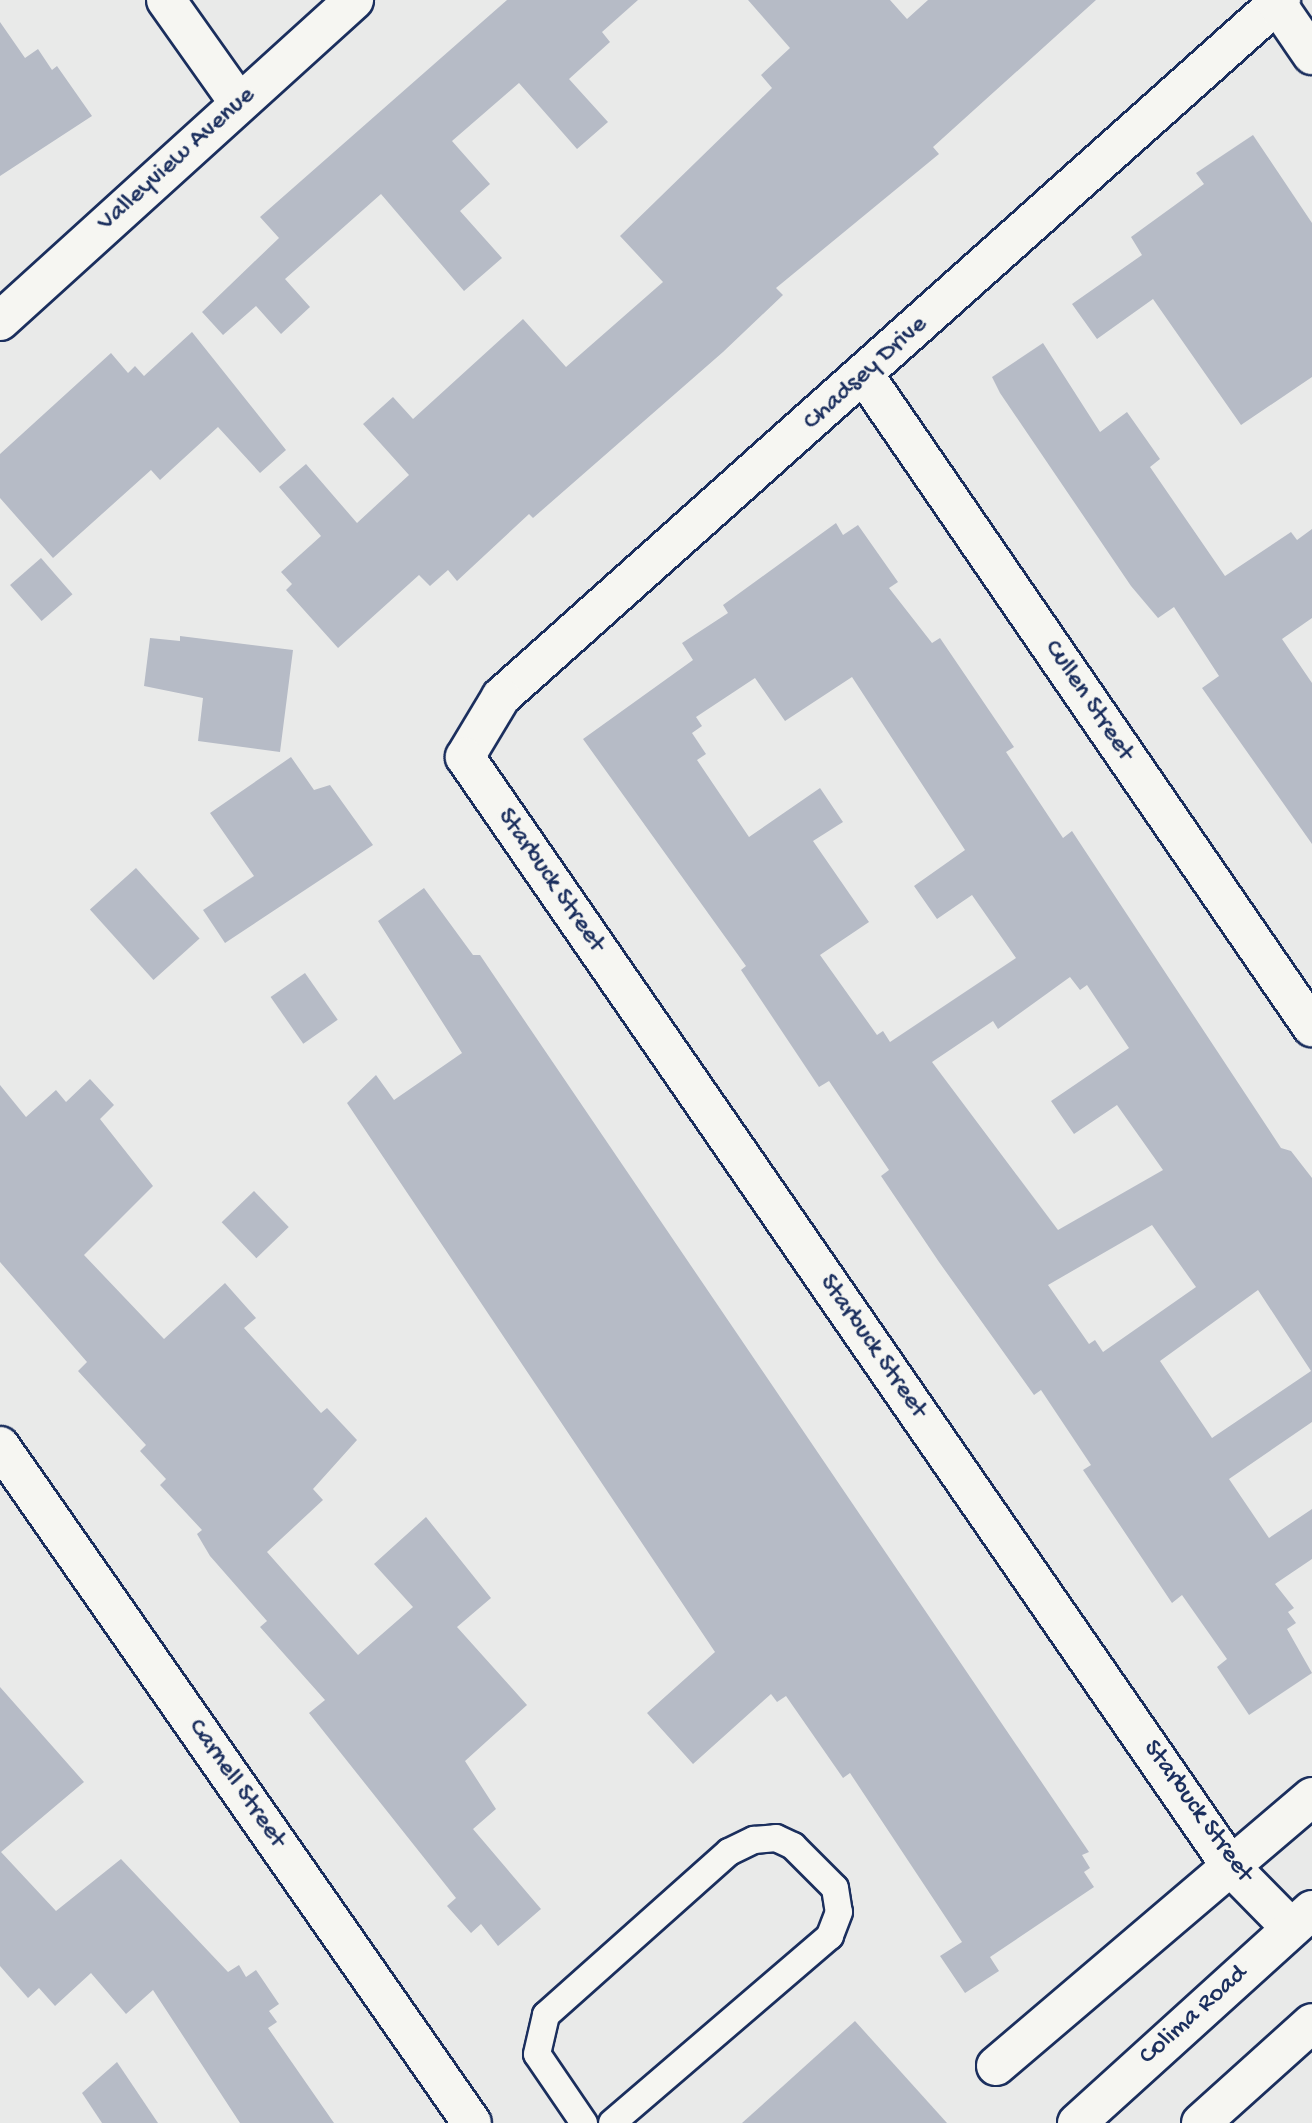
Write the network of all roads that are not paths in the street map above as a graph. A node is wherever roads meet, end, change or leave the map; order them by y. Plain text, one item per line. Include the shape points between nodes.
1 (166, 0) edge
2 (354, 0) edge
3 (1279, 2) edge
4 (1312, 55) edge
5 (239, 103) junction
6 (0, 321) edge
7 (864, 376) junction
8 (465, 757) joint
9 (1312, 1027) edge
10 (0, 1446) edge
11 (1312, 1797) edge
12 (1232, 1868) junction
13 (1305, 1929) edge
14 (1312, 2023) edge
15 (996, 2066) dead end
16 (472, 2123) edge
17 (584, 2123) edge
18 (612, 2123) edge
19 (1077, 2123) edge
20 (1201, 2123) edge

1 - 5 street
2 - 5 street, Valleyview Avenue
3 - 4 street
3 - 7 street, Chadsey Drive
5 - 6 street, Valleyview Avenue
7 - 8 street, Chadsey Drive via 501,696
7 - 9 street, Cullen Street
8 - 12 street, Starbuck Street
10 - 16 street, Carnell Street
11 - 12 street
12 - 13 street, Starbuck Street
12 - 15 street
13 - 19 street, Colima Road
14 - 20 street
17 - 18 lane via 537,2054 546,2015 729,1852 765,1839 793,1846 835,1888 839,1912 830,1936

